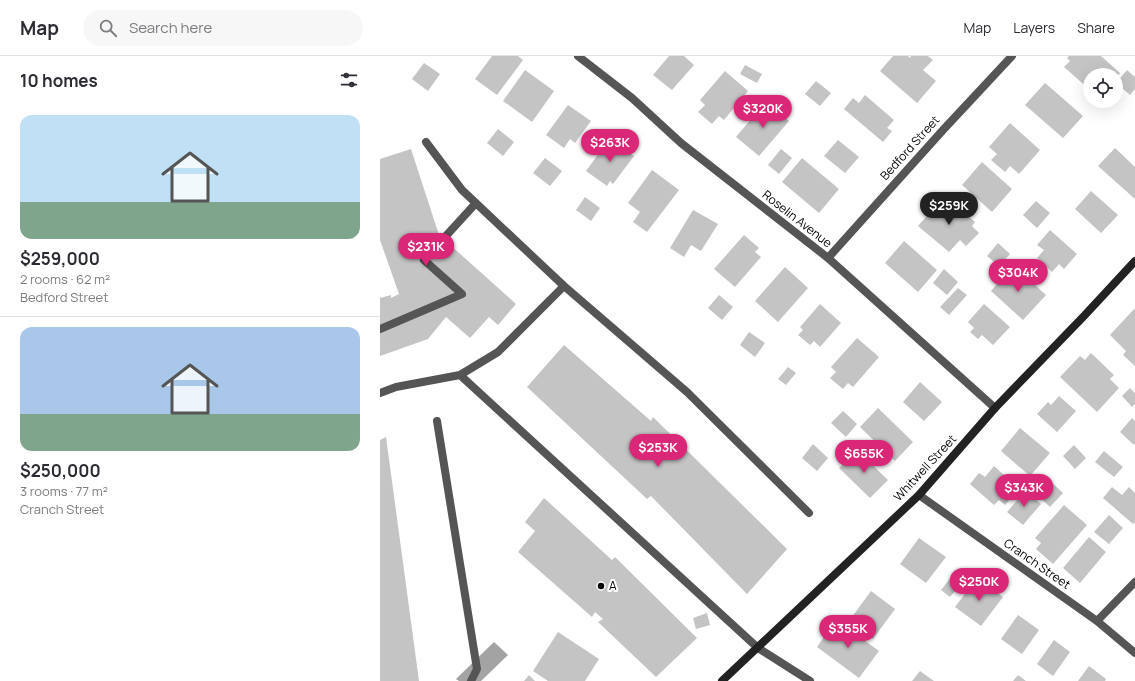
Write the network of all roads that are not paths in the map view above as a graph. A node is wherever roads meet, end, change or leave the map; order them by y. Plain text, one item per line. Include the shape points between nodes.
1 (578, 56) edge
2 (1012, 56) edge
3 (426, 142) dead end
4 (476, 203) junction
5 (828, 258) junction
6 (1135, 261) edge
7 (564, 286) junction
8 (380, 329) edge
9 (460, 374) junction
10 (380, 393) edge
11 (995, 408) junction
12 (437, 421) dead end
13 (919, 495) junction
14 (809, 512) dead end
15 (1135, 582) edge
16 (1097, 620) junction
17 (758, 648) junction
18 (1135, 653) edge
19 (471, 681) edge
20 (722, 681) edge
21 (810, 681) edge

1 - 5 street, Roselin Avenue via 632,98 681,143
2 - 5 street, Bedford Street
3 - 4 street via 462,190
4 - 7 street
4 - 8 street via 424,260 462,294
5 - 11 street, Roselin Avenue
6 - 11 street, Whitwell Street
7 - 9 street via 498,352
7 - 14 street via 687,392
9 - 10 street via 396,386
9 - 17 street
11 - 13 street, Whitwell Street
12 - 19 street via 477,669
13 - 16 street, Cranch Street
13 - 17 street, Whitwell Street
15 - 16 street
16 - 18 street, Cranch Street
17 - 20 street, Whitwell Street
17 - 21 street

